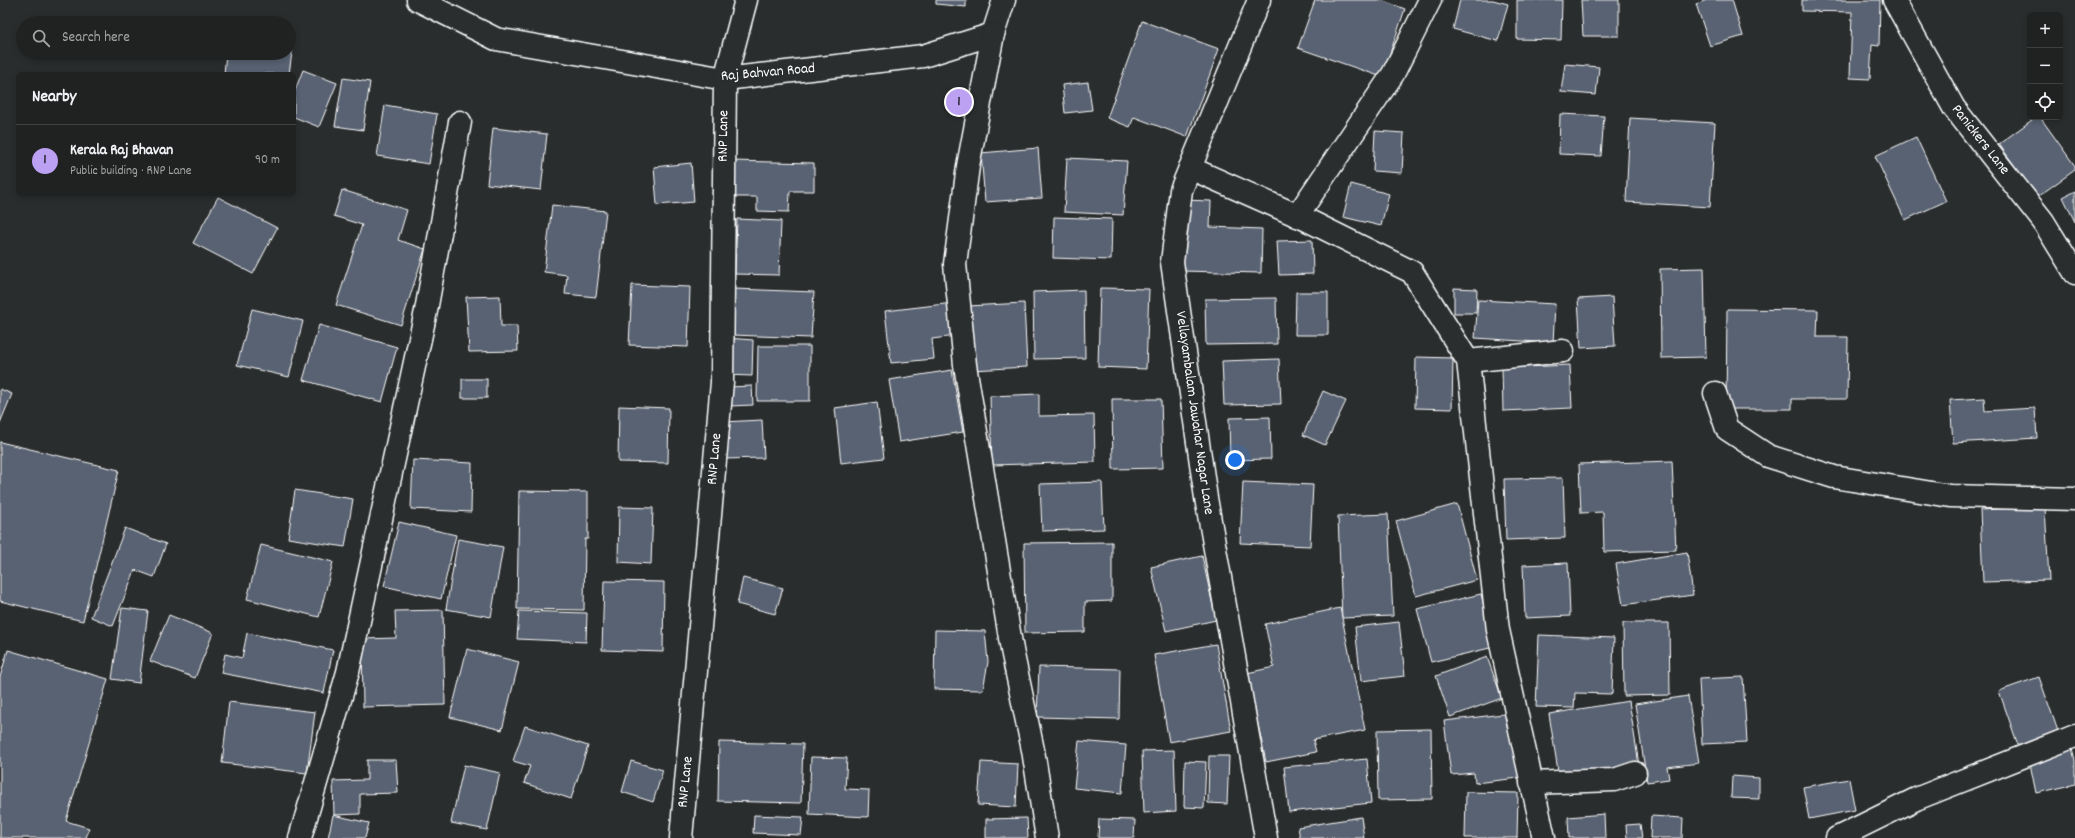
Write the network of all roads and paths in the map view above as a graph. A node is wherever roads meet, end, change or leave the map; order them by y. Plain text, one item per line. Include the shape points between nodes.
1 (418, 0) edge
2 (746, 0) edge
3 (1004, 0) edge
4 (1259, 0) edge
5 (1430, 0) edge
6 (1894, 0) edge
7 (993, 34) junction
8 (725, 79) junction
9 (460, 122) dead end
10 (1190, 168) junction
11 (1297, 216) junction
12 (2075, 273) edge
13 (1563, 351) dead end
14 (1468, 361) junction
15 (1715, 393) dead end
16 (2075, 499) edge
17 (2075, 736) edge
18 (1635, 772) dead end
19 (1532, 783) junction
20 (300, 838) edge
21 (680, 838) edge
22 (1047, 838) edge
23 (1266, 838) edge
24 (1544, 838) edge
25 (1837, 838) edge

1 - 8 street, Raj Bahvan Road via 496,39
2 - 8 street, RNP Lane
3 - 7 street
4 - 10 street, Vellayambalam Jawahar Nagar Lane
5 - 11 street via 1393,74
6 - 12 street, Panickers Lane via 1954,108 2043,221
7 - 8 street, Raj Bahvan Road via 923,56
7 - 22 street via 968,166 955,264 964,365
8 - 21 street, RNP Lane via 722,382
9 - 20 street via 426,311 350,665
10 - 11 street
10 - 23 street, Vellayambalam Jawahar Nagar Lane via 1181,190 1172,262 1206,498
11 - 14 street via 1412,272
13 - 14 street
14 - 19 street via 1498,630
15 - 16 street via 1727,429 1768,456 1834,477 1950,496
17 - 25 street via 1916,799
18 - 19 street via 1614,780
19 - 24 street

